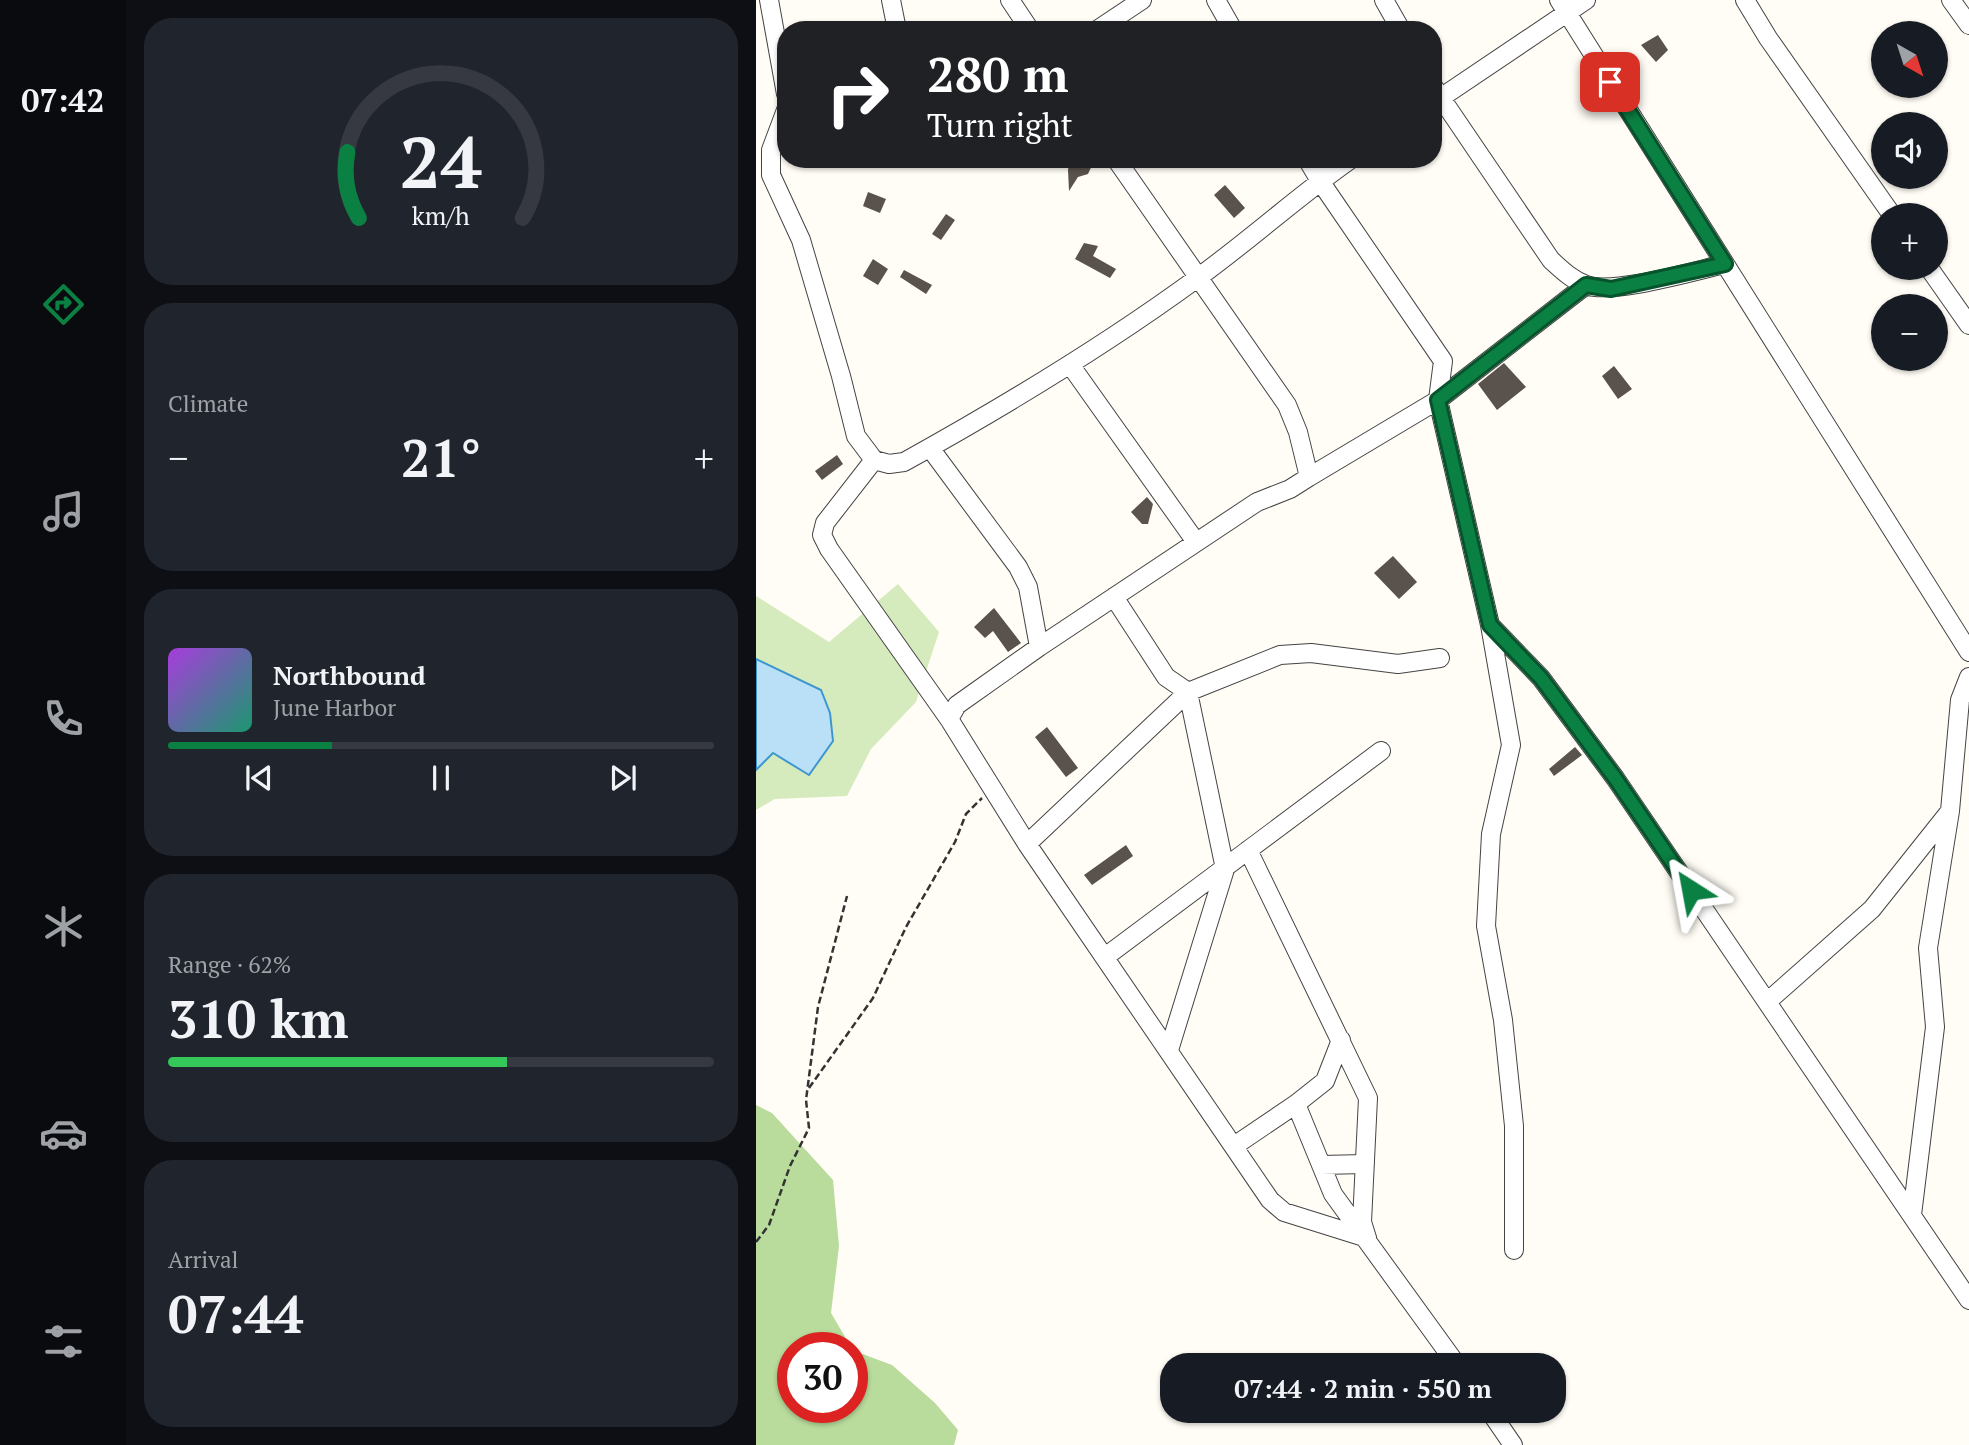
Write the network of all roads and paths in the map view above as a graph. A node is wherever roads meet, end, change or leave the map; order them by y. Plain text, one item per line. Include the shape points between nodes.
1 (769, 0) edge
2 (891, 0) edge
3 (1010, 0) edge
4 (1142, 0) edge
5 (1216, 0) edge
6 (1384, 0) edge
7 (1586, 0) edge
8 (1745, 0) edge
9 (1951, 0) edge
10 (1563, 6) edge
11 (895, 21) edge
12 (1020, 21) edge
13 (1110, 21) edge
14 (1228, 21) edge
15 (1396, 21) edge
16 (1969, 25) edge
17 (777, 44) edge
18 (1442, 92) edge
19 (1442, 105) edge
20 (777, 150) edge
21 (1122, 168) edge
22 (1312, 168) edge
23 (1339, 168) edge
24 (1320, 181) junction
25 (1884, 203) edge
26 (1725, 264) junction
27 (1197, 279) junction
28 (1937, 280) edge
29 (1586, 285) junction
30 (1969, 325) edge
31 (1071, 366) junction
32 (1438, 400) junction
33 (930, 448) junction
34 (874, 460) junction
35 (1309, 477) junction
36 (1196, 542) junction
37 (1114, 597) junction
38 (1490, 625) junction
39 (1039, 647) junction
40 (1969, 652) edge
41 (1440, 658) dead end
42 (1969, 677) edge
43 (1188, 692) junction
44 (949, 719) junction
45 (1381, 751) dead end
46 (992, 788) junction
47 (1950, 811) junction
48 (1027, 844) junction
49 (1248, 850) junction
50 (1225, 869) junction
51 (847, 896) dead end
52 (1105, 957) junction
53 (1767, 1002) junction
54 (1341, 1040) junction
55 (1169, 1051) junction
56 (807, 1091) junction
57 (1296, 1104) junction
58 (1234, 1146) junction
59 (1365, 1164) junction
60 (1321, 1165) junction
61 (1912, 1215) junction
62 (1367, 1238) junction
63 (756, 1242) edge
64 (1514, 1250) dead end
65 (1969, 1300) edge
66 (1448, 1353) edge
67 (1498, 1423) edge
68 (1513, 1445) edge

1 - 17 street
2 - 11 street
3 - 12 street
4 - 13 street
5 - 14 street
6 - 15 street
7 - 10 street
8 - 25 street
9 - 16 street
10 - 18 street
10 - 26 street
19 - 29 street via 1550,260
20 - 34 street via 771,175 801,240 856,436
21 - 27 street
22 - 24 street
23 - 24 street
24 - 27 street
24 - 32 street via 1443,361
26 - 29 street via 1611,289
26 - 40 street
27 - 31 street
27 - 35 street via 1287,405
28 - 30 street
29 - 32 street
31 - 33 street
31 - 36 street
32 - 35 street
32 - 38 street
33 - 34 street via 904,462
33 - 39 street via 1018,568 1028,587
34 - 44 street via 825,523 822,535
35 - 36 street via 1257,502
36 - 37 street
37 - 39 street
37 - 43 street via 1166,677
38 - 53 street via 1541,678 1607,767
38 - 64 street via 1511,746 1491,834 1486,926 1503,1020 1514,1126
39 - 44 street via 957,705
41 - 43 street via 1398,664 1311,653 1280,655
42 - 47 street via 1960,700
43 - 48 street
43 - 50 street
44 - 46 street
45 - 49 street
46 - 48 street
46 - 56 path via 966,814 873,998
47 - 53 street via 1872,909
47 - 61 street via 1928,948 1935,1027
48 - 52 street
49 - 50 street
49 - 54 street
50 - 52 street
50 - 55 street
51 - 56 path via 818,1007
52 - 55 street
53 - 61 street
54 - 57 street via 1325,1081
54 - 59 street via 1368,1098
55 - 58 street
56 - 63 path via 810,1128 790,1166 769,1225
57 - 58 street
57 - 60 street
58 - 62 street via 1284,1212
59 - 60 street
59 - 62 street via 1362,1222
60 - 62 street via 1333,1194
61 - 65 street
62 - 66 street
67 - 68 street

